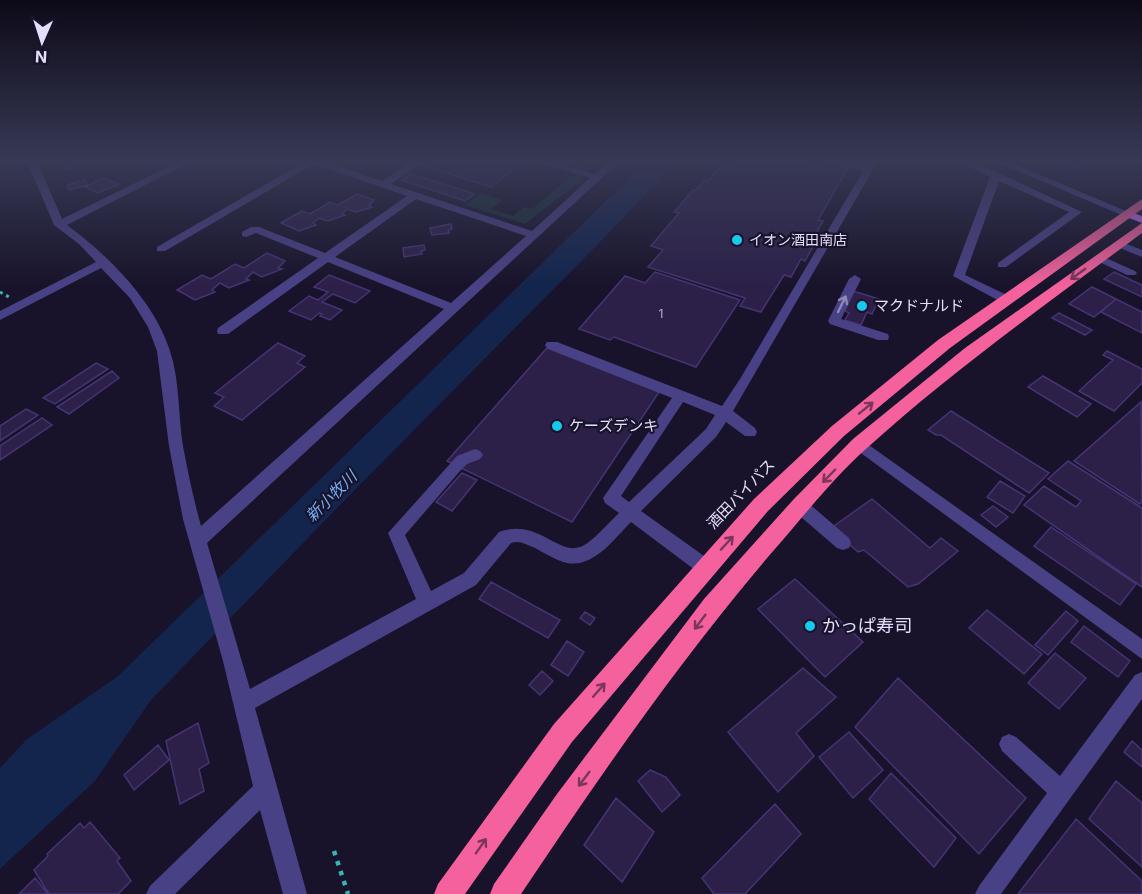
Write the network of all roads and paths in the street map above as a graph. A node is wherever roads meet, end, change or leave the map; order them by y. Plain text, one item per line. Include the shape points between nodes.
1 (50, 203) edge
2 (104, 203) edge
3 (241, 203) edge
4 (405, 203) edge
5 (439, 203) edge
6 (569, 203) edge
7 (848, 203) edge
8 (986, 203) edge
9 (1057, 203) edge
10 (1104, 203) edge
11 (1138, 216) edge
12 (59, 225) junction
13 (246, 234) dead end
14 (534, 235) junction
15 (1119, 244) junction
16 (161, 249) dead end
17 (1142, 254) edge
18 (327, 258) junction
19 (1099, 258) junction
20 (102, 263) junction
21 (1142, 264) edge
22 (1002, 266) dead end
23 (855, 279) dead end
24 (1007, 300) junction
25 (453, 308) junction
26 (0, 316) edge
27 (223, 331) dead end
28 (883, 337) dead end
29 (552, 345) dead end
30 (680, 396) junction
31 (724, 413) junction
32 (750, 432) dead end
33 (859, 444) junction
34 (475, 455) dead end
35 (800, 506) junction
36 (630, 512) junction
37 (197, 542) junction
38 (843, 543) dead end
39 (705, 567) junction
40 (427, 603) junction
41 (1142, 650) edge
42 (1142, 682) edge
43 (243, 703) junction
44 (1009, 744) dead end
45 (266, 790) junction
46 (1062, 792) junction
47 (334, 851) dead end
48 (158, 894) edge
49 (295, 894) edge
50 (348, 894) edge
51 (448, 894) edge
52 (504, 894) edge
53 (987, 894) edge

1 - 12 street
2 - 12 street
3 - 16 street
4 - 18 street
5 - 14 street
6 - 14 street
7 - 31 street
8 - 24 street via 959,276
9 - 22 street via 1077,212
10 - 11 street
11 - 15 highway
11 - 24 highway, 酒田バイパス
12 - 20 street via 83,242
13 - 18 street via 255,229
14 - 25 street
15 - 17 street
15 - 19 highway
18 - 25 street
18 - 27 street
19 - 21 street via 1130,274
19 -> 33 highway via 971,352
20 - 26 street
20 - 37 street via 140,303 164,351 182,480
28 -> 23 street via 834,321
39 -> 24 highway, 酒田バイパス via 838,431 944,344
25 - 37 street
29 - 30 street
30 - 31 street
30 - 36 street via 611,498
31 - 32 street
31 - 36 street via 711,433
33 -> 35 highway
33 - 41 street
34 - 40 street via 462,460 396,533
35 - 38 street
35 -> 52 highway via 712,606 566,803
36 - 39 street
36 - 40 street via 591,550 579,556 566,555 526,536 505,537 475,575
37 - 43 street
51 -> 39 highway, 酒田バイパス via 563,733
40 - 43 street
42 - 46 street
43 - 45 street
44 - 46 street
45 - 48 street
45 - 49 street
46 - 53 street
47 - 50 path

